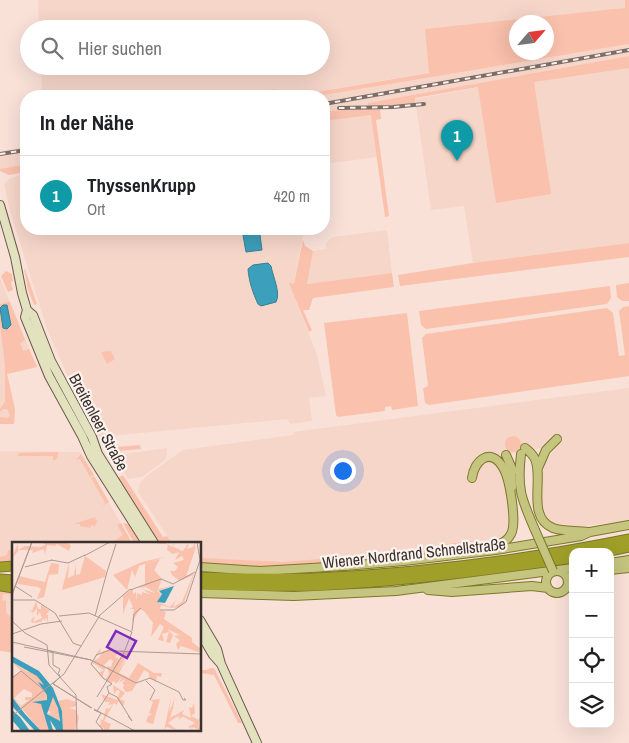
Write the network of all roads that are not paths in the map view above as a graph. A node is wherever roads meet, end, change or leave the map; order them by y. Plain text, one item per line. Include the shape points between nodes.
1 (0, 205) edge
2 (28, 310) junction
3 (558, 439) dead end
4 (506, 455) dead end
5 (511, 467) junction
6 (538, 470) junction
7 (472, 478) dead end
8 (519, 483) junction
9 (511, 500) junction
10 (629, 525) edge
11 (590, 532) junction
12 (629, 539) edge
13 (145, 542) edge
14 (153, 542) edge
15 (629, 547) edge
16 (614, 550) edge
17 (487, 551) junction
18 (569, 559) edge
19 (629, 560) edge
20 (614, 562) edge
21 (629, 568) edge
22 (201, 569) edge
23 (569, 569) edge
24 (614, 570) edge
25 (553, 571) junction
26 (201, 577) edge
27 (569, 579) edge
28 (201, 585) edge
29 (569, 585) edge
30 (548, 588) junction
31 (421, 589) junction
32 (203, 593) edge
33 (201, 622) edge
34 (201, 635) edge
35 (221, 664) junction
36 (257, 743) edge

1 - 2 main road, Breitenleer Straße
2 - 13 main road, Breitenleer Straße via 25,317 49,376 91,456
2 - 14 main road, Breitenleer Straße via 98,454
3 - 6 main road via 546,450
4 - 5 main road
5 - 8 main road
5 - 9 main road
6 - 8 main road via 534,458 523,451
6 - 11 main road via 538,504 546,523 557,529
7 - 9 main road via 478,461 489,457 498,461 505,470
8 - 25 main road, bridge via 522,499
9 - 17 main road via 513,526 510,536
10 - 11 main road
11 - 17 main road
12 - 26 highway, Wiener Nordrand Schnellstraße via 422,570 312,578
15 - 16 highway
17 - 22 main road via 278,571
18 - 28 highway, Wiener Nordrand Schnellstraße via 457,575 368,583
19 - 20 main road
21 - 24 main road
23 - 31 main road
25 - 27 main road via 560,571
25 - 30 main road via 546,579
29 - 30 main road via 559,593
30 - 31 main road via 452,592
31 - 32 main road via 294,596
33 - 35 main road via 217,649
34 - 35 main road
35 - 36 main road

